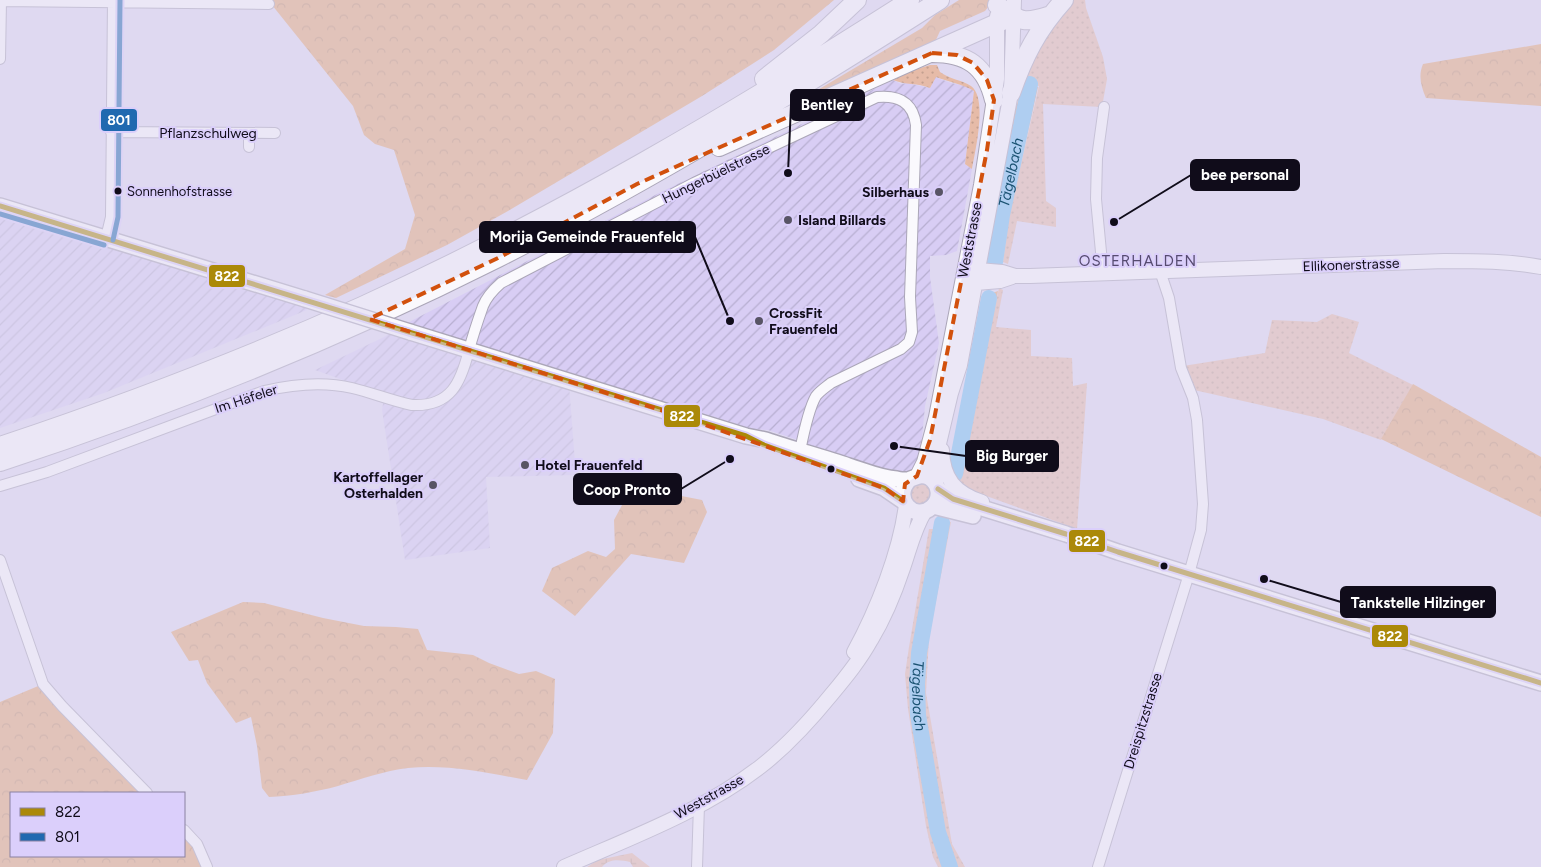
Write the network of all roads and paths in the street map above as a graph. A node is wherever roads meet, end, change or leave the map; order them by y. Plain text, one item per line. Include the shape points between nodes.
1 (857, 0) edge
2 (910, 0) edge
3 (940, 0) edge
4 (1064, 0) edge
5 (0, 1) edge
6 (113, 1) edge
7 (268, 4) dead end
8 (1004, 9) edge
9 (1051, 15) junction
10 (932, 53) junction
11 (0, 58) edge
12 (1011, 93) junction
13 (994, 100) junction
14 (1104, 106) dead end
15 (698, 130) junction
16 (112, 132) junction
17 (249, 133) junction
18 (275, 134) dead end
19 (248, 147) dead end
20 (637, 184) junction
21 (0, 206) edge
22 (106, 238) junction
23 (1541, 267) edge
24 (1103, 270) junction
25 (1160, 271) junction
26 (976, 277) junction
27 (469, 350) junction
28 (746, 436) junction
29 (942, 436) junction
30 (0, 446) edge
31 (800, 451) junction
32 (0, 462) edge
33 (913, 478) junction
34 (0, 486) edge
35 (937, 486) junction
36 (905, 503) junction
37 (929, 509) junction
38 (1066, 534) junction
39 (1118, 552) junction
40 (0, 560) edge
41 (1189, 574) junction
42 (1541, 683) edge
43 (831, 696) junction
44 (147, 792) edge
45 (699, 805) junction
46 (185, 831) edge
47 (207, 867) edge
48 (564, 867) edge
49 (697, 867) edge
50 (1098, 867) edge

1 - 15 highway via 804,48
2 - 15 highway
3 - 20 highway
4 - 9 highway
5 - 6 street
5 - 11 street
6 - 7 street
6 - 16 street
8 - 9 highway via 1021,20
8 - 10 highway
8 - 12 main road, Weststrasse
8 - 13 main road, Weststrasse
9 - 12 highway via 1025,56
10 - 13 highway via 957,55 973,63 987,80
10 - 20 highway
12 - 26 main road, Weststrasse
13 - 26 main road, Weststrasse via 983,176
14 - 24 street via 1097,168 1097,216
15 - 30 highway via 537,220 362,306 169,386
16 - 17 street, Pflanzschulweg
16 - 22 street via 111,217
17 - 18 street, Pflanzschulweg
17 - 19 street
20 - 32 highway via 498,258 321,341 166,404
21 - 22 main road
22 - 27 main road, bridge
23 - 25 main road, Ellikonerstrasse via 1488,261 1444,261
24 - 25 main road, Ellikonerstrasse
24 - 26 main road, Ellikonerstrasse
25 - 41 street via 1169,298 1181,368 1193,398 1197,420 1203,504 1201,530
26 - 29 main road, Weststrasse via 960,365
26 - 33 main road, Weststrasse via 924,462
27 - 28 main road
27 - 31 street, Hungerbüelstrasse via 486,298 502,284 699,181 876,97 900,99 915,116 916,125 910,297 912,332 909,342 901,349 822,389 812,406
27 - 34 street, Im Häfeler via 456,386 448,396 430,404 401,403 340,386 292,385 264,391
28 - 31 main road
28 - 36 main road via 884,488
29 - 35 main road, Weststrasse via 934,465
29 - 38 main road, Weststrasse via 943,465 957,490 978,501 1043,521
31 - 33 main road via 887,478
33 - 35 main road via 928,477
33 - 36 main road via 903,490
35 - 37 main road via 937,501
35 - 38 main road via 953,499
36 - 37 main road via 914,511
36 - 43 main road, Weststrasse via 894,556 876,607
37 - 39 main road
37 - 43 main road, Weststrasse via 917,523 896,587 872,639
38 - 39 main road
39 - 41 main road
40 - 44 street via 43,684
41 - 42 main road
41 - 50 street, Dreispitzstrasse
43 - 45 main road, Weststrasse via 777,753
45 - 48 main road, Weststrasse
45 - 49 street
46 - 47 street via 197,844

